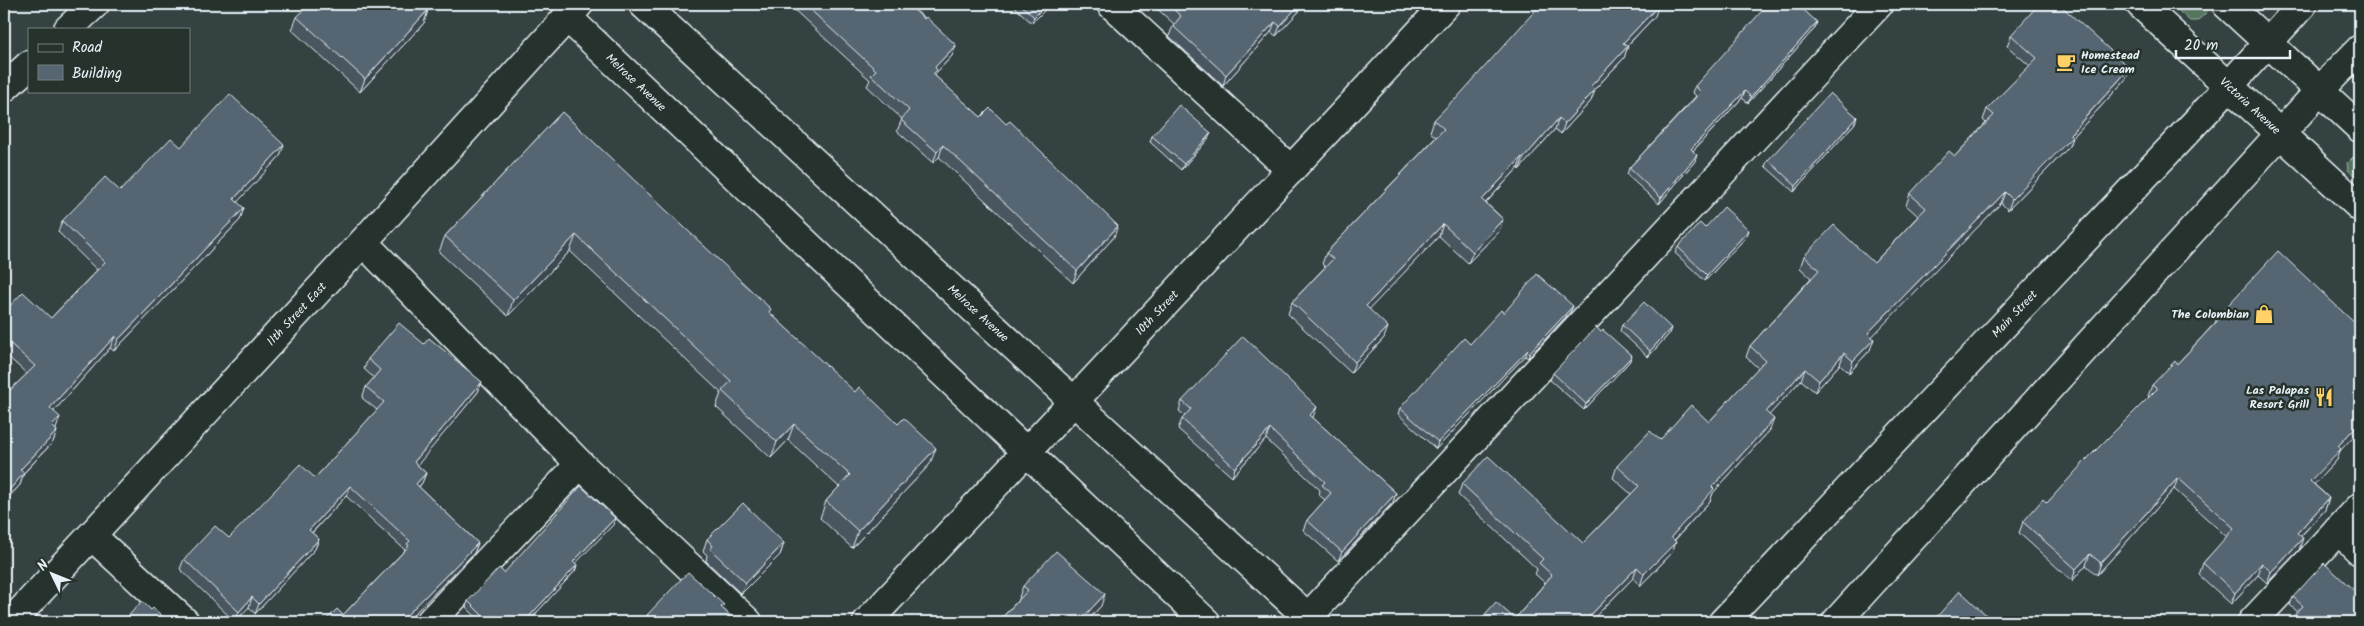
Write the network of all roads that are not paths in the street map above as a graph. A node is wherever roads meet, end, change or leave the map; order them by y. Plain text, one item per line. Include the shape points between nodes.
1 (95, 4) edge
2 (643, 4) edge
3 (1111, 4) edge
4 (1446, 4) edge
5 (1879, 4) edge
6 (2140, 4) edge
7 (2226, 4) edge
8 (2303, 4) edge
9 (573, 10) edge
10 (69, 28) edge
11 (2267, 42) junction
12 (2360, 49) edge
13 (28, 66) edge
14 (2228, 86) junction
15 (4, 88) edge
16 (2320, 90) junction
17 (2360, 128) edge
18 (2282, 133) junction
19 (1291, 170) junction
20 (2360, 207) edge
21 (363, 242) junction
22 (1074, 400) junction
23 (1027, 452) junction
24 (580, 464) junction
25 (2360, 506) edge
26 (2338, 530) junction
27 (92, 536) junction
28 (2360, 551) edge
29 (1310, 620) edge
30 (11, 622) edge
31 (185, 622) edge
32 (430, 622) edge
33 (748, 622) edge
34 (867, 622) edge
35 (1206, 622) edge
36 (1723, 622) edge
37 (1836, 622) edge
38 (2252, 622) edge

1 - 10 street
2 - 22 street, Melrose Avenue
3 - 19 street
4 - 19 street, 10th Street
5 - 29 street
6 - 14 street, Victoria Avenue
7 - 11 street
8 - 11 street, Main Street
9 - 21 street, 11th Street East
9 - 23 street, Melrose Avenue
11 - 14 street, Main Street
11 - 16 street
12 - 16 street
13 - 15 street
14 - 18 street, Victoria Avenue
14 - 36 street, Main Street
16 - 17 street
16 - 18 street
18 - 20 street, Victoria Avenue
18 - 37 street
19 - 22 street, 10th Street
21 - 24 street
21 - 27 street, 11th Street East
22 - 23 street, 10th Street
22 - 29 street, Melrose Avenue
23 - 34 street, 10th Street
23 - 35 street, Melrose Avenue
24 - 32 street
24 - 33 street
25 - 26 street
26 - 28 street
26 - 38 street
27 - 30 street, 11th Street East
27 - 31 street

